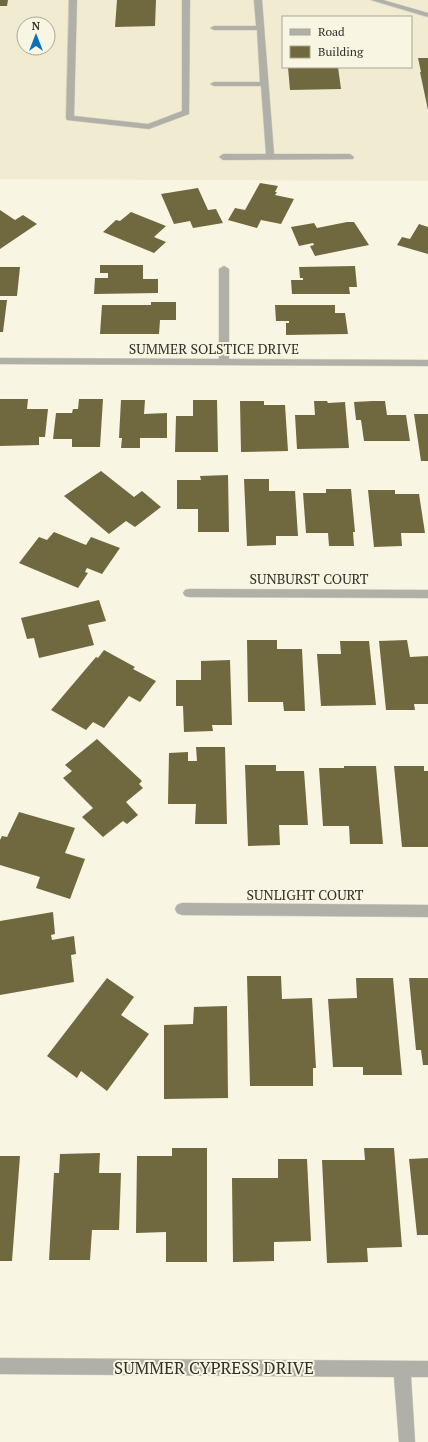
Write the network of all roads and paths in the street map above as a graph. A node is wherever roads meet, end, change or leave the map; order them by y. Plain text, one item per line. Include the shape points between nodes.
1 (73, 0) edge
2 (186, 0) edge
3 (258, 0) edge
4 (375, 0) edge
5 (428, 14) edge
6 (214, 28) dead end
7 (260, 28) junction
8 (214, 84) dead end
9 (265, 84) junction
10 (270, 156) junction
11 (223, 157) dead end
12 (350, 157) dead end
13 (224, 269) dead end
14 (0, 361) edge
15 (224, 362) junction
16 (428, 363) edge
17 (189, 593) dead end
18 (428, 594) edge
19 (182, 909) dead end
20 (428, 911) edge
21 (0, 1366) edge
22 (402, 1369) junction
23 (428, 1369) edge
24 (407, 1442) edge

1 - 2 street via 70,118 149,127 186,112
3 - 7 street
4 - 5 street
6 - 7 street
7 - 9 street
8 - 9 street
9 - 10 street
10 - 11 street
10 - 12 street
13 - 15 street
14 - 15 street, SUMMER SOLSTICE DRIVE
15 - 16 street, SUMMER SOLSTICE DRIVE
17 - 18 street, SUNBURST COURT
19 - 20 street, SUNLIGHT COURT
21 - 22 street, SUMMER CYPRESS DRIVE
22 - 23 street, SUMMER CYPRESS DRIVE
22 - 24 street

